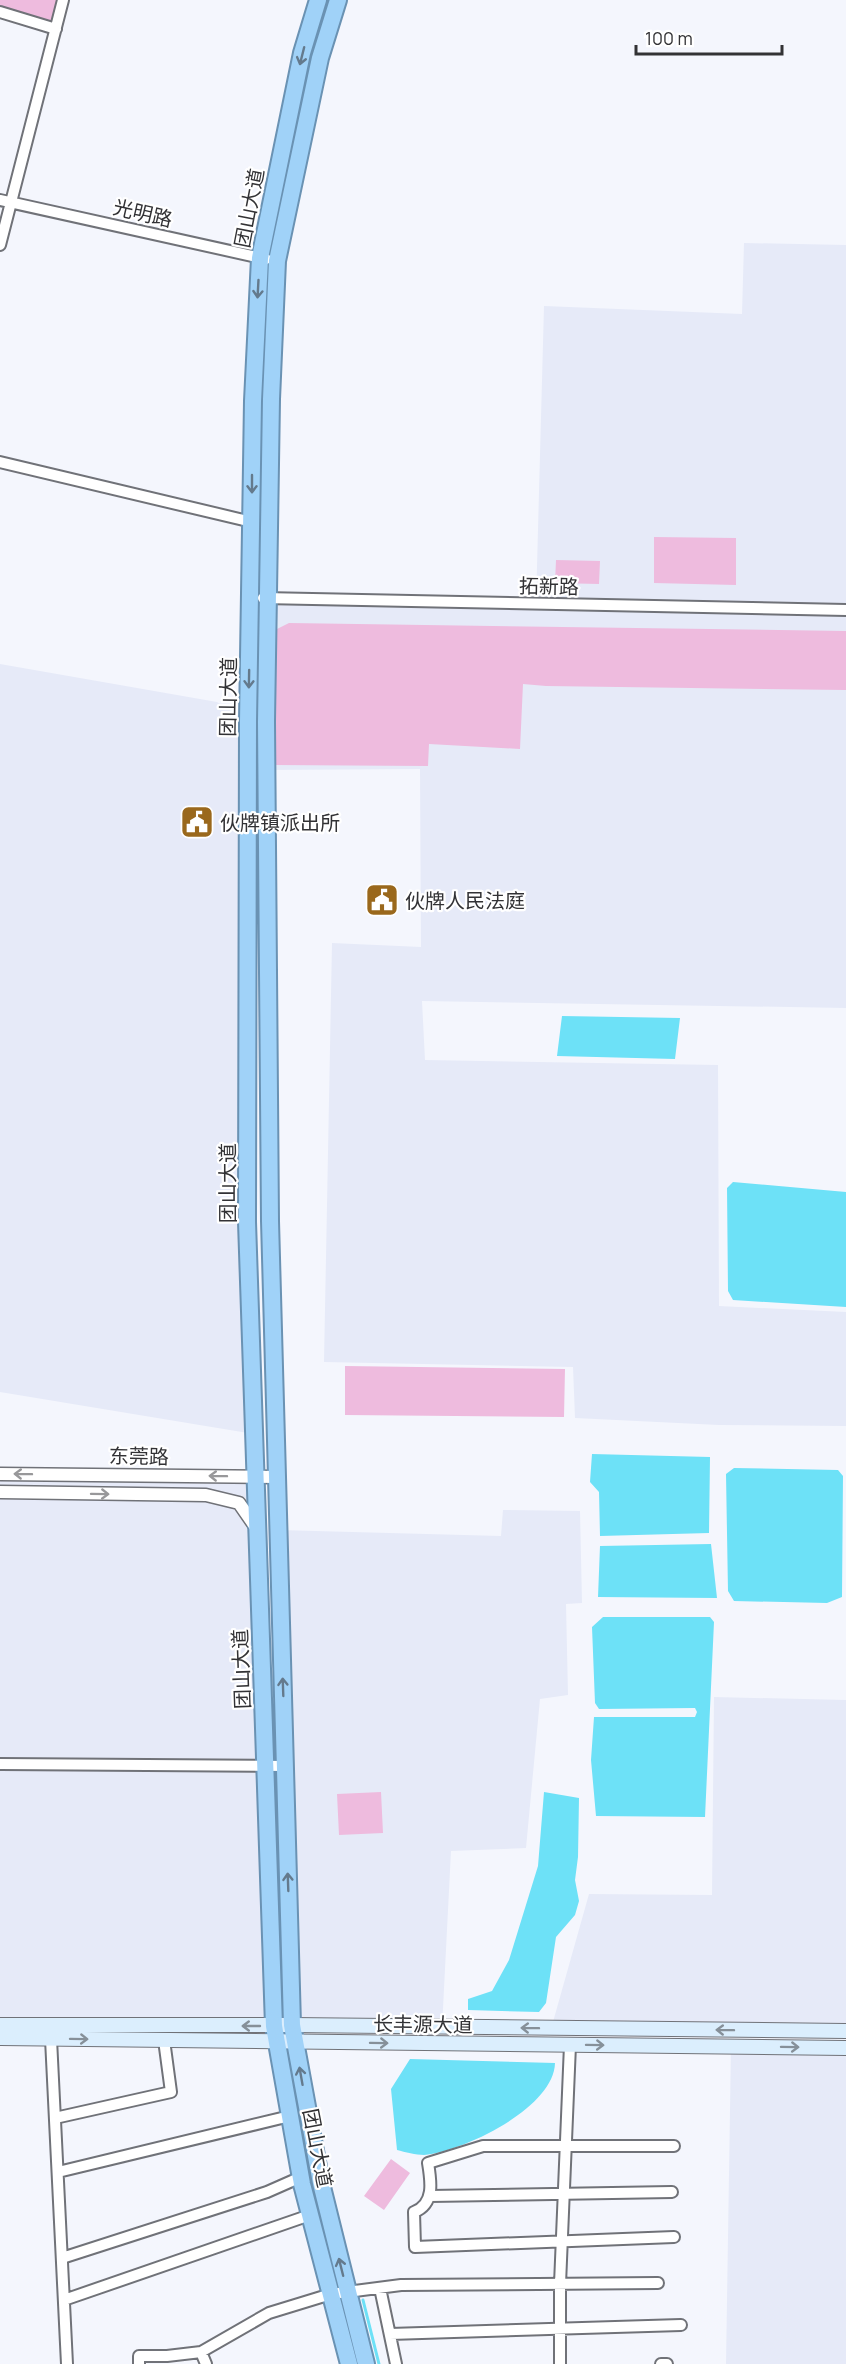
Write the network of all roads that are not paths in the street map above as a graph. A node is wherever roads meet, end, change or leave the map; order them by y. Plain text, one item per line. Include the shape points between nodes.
1 (63, 0) edge
2 (318, 0) edge
3 (338, 0) edge
4 (0, 12) edge
5 (56, 29) junction
6 (5, 201) edge
7 (0, 246) edge
8 (260, 258) junction
9 (278, 261) junction
10 (0, 462) edge
11 (252, 522) junction
12 (251, 598) junction
13 (268, 598) junction
14 (846, 610) edge
15 (0, 1474) edge
16 (256, 1477) junction
17 (277, 1477) junction
18 (0, 1492) edge
19 (257, 1529) junction
20 (0, 1764) edge
21 (285, 1766) junction
22 (265, 1767) junction
23 (0, 2025) edge
24 (846, 2031) edge
25 (275, 2033) junction
26 (293, 2033) junction
27 (0, 2038) edge
28 (51, 2039) junction
29 (164, 2040) junction
30 (570, 2045) junction
31 (846, 2048) edge
32 (290, 2116) junction
33 (55, 2118) junction
34 (566, 2146) junction
35 (674, 2146) dead end
36 (58, 2172) junction
37 (301, 2177) junction
38 (672, 2192) dead end
39 (564, 2193) junction
40 (430, 2196) junction
41 (310, 2215) junction
42 (674, 2237) dead end
43 (562, 2242) junction
44 (62, 2258) junction
45 (658, 2283) dead end
46 (560, 2284) junction
47 (380, 2288) junction
48 (339, 2293) junction
49 (64, 2300) junction
50 (681, 2325) dead end
51 (560, 2329) junction
52 (390, 2334) junction
53 (201, 2352) junction
54 (67, 2364) edge
55 (140, 2364) edge
56 (206, 2364) edge
57 (349, 2364) edge
58 (366, 2364) edge
59 (396, 2364) edge
60 (560, 2364) edge
61 (661, 2364) edge
62 (667, 2364) edge

1 - 5 street
2 -> 8 highway, 团山大道 via 302,53
3 - 9 highway, 团山大道 via 320,58
4 - 5 street
5 - 6 street
6 - 7 street
6 - 8 street, 光明路
8 - 9 street, 光明路
8 -> 11 highway, 团山大道
9 - 13 highway, 团山大道
10 - 11 street
11 - 12 highway, 团山大道
12 - 13 street, 拓新路
12 -> 16 highway, 团山大道 via 248,1222
13 - 14 street, 拓新路
13 - 17 highway, 团山大道 via 270,1221
16 -> 15 street, 东莞路
16 - 17 street, 东莞路
16 - 19 highway, 团山大道
21 -> 17 highway, 团山大道
18 -> 19 street, 东莞路 via 206,1495 239,1503
19 - 22 highway, 团山大道
20 - 22 street
21 - 22 street
26 -> 21 highway, 团山大道
22 - 25 highway, 团山大道
25 -> 23 main road, 长丰源大道
24 -> 26 main road, 长丰源大道
25 - 26 main road, 长丰源大道
25 - 29 main road, 长丰源大道
25 - 32 highway, 团山大道
26 -> 30 main road, 长丰源大道
48 -> 26 highway, 团山大道
27 - 28 main road, 长丰源大道
28 -> 29 main road, 长丰源大道
28 - 33 street
29 - 33 street via 171,2092
30 -> 31 main road, 长丰源大道
30 - 34 street
32 - 36 street
32 - 37 highway, 团山大道
33 - 36 street
34 - 35 street
34 - 39 street
34 - 40 street via 483,2146 428,2163
36 - 44 street
37 - 41 highway, 团山大道
37 - 44 street via 267,2192
38 - 39 street
39 - 40 street
39 - 43 street
40 - 43 street via 422,2209 414,2212 416,2247
41 - 48 highway, 团山大道
41 - 49 street
42 - 43 street
43 - 46 street
44 - 49 street
45 - 46 street
46 - 47 street
46 - 51 street
47 - 48 street
47 - 52 street
48 - 53 street via 269,2313
48 - 57 highway, 团山大道
48 - 58 highway, 团山大道
49 - 54 street
50 - 51 street
51 - 52 street
51 - 60 street
52 - 59 street
53 - 55 street via 139,2356
53 - 56 street
61 - 62 street

